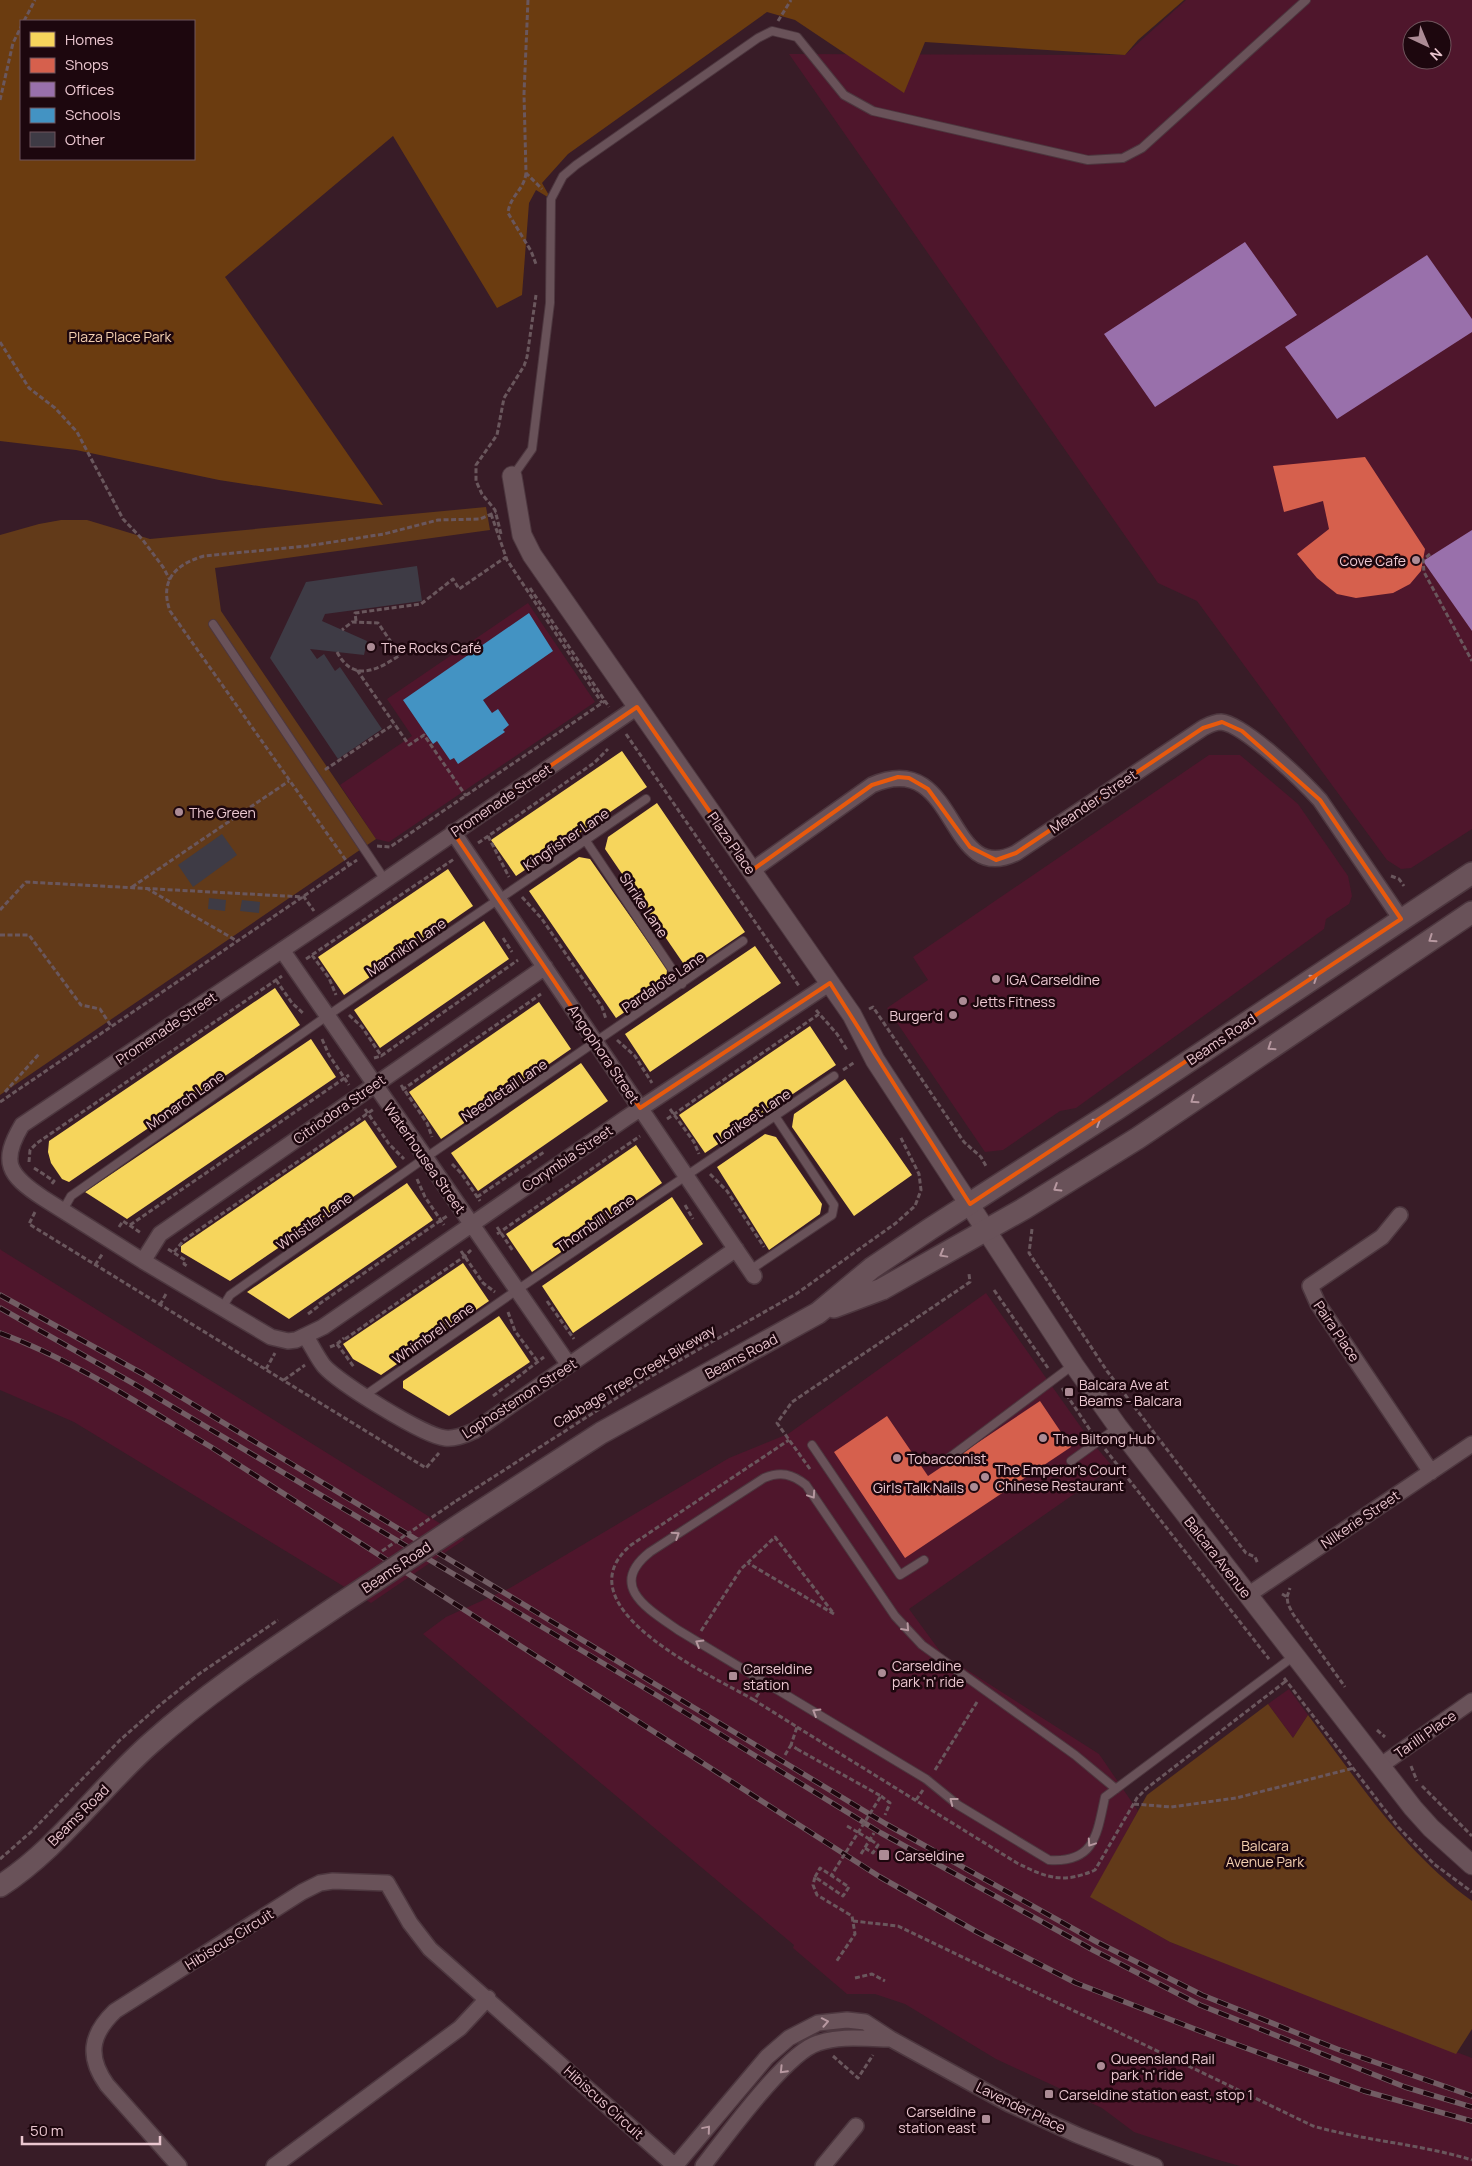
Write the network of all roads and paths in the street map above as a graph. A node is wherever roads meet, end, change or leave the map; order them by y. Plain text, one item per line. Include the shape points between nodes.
1 (35, 0) edge
2 (528, 0) edge
3 (791, 0) edge
4 (1306, 0) edge
5 (25, 20) edge
6 (20, 29) edge
7 (772, 31) junction
8 (0, 100) edge
9 (526, 173) junction
10 (552, 198) junction
11 (538, 267) dead end
12 (536, 291) dead end
13 (0, 342) edge
14 (512, 476) joint
15 (491, 514) junction
16 (1430, 554) dead end
17 (506, 557) junction
18 (170, 580) junction
19 (356, 622) junction
20 (213, 624) dead end
21 (342, 630) dead end
22 (337, 652) dead end
23 (1472, 661) edge
24 (357, 670) junction
25 (637, 707) junction
26 (394, 724) junction
27 (619, 739) dead end
28 (612, 745) dead end
29 (326, 769) dead end
30 (290, 781) junction
31 (466, 796) junction
32 (646, 799) dead end
33 (454, 832) junction
34 (488, 836) junction
35 (586, 841) junction
36 (466, 851) junction
37 (368, 852) junction
38 (451, 861) junction
39 (350, 866) junction
40 (455, 867) dead end
41 (751, 871) junction
42 (1472, 873) edge
43 (385, 880) junction
44 (132, 887) junction
45 (146, 888) junction
46 (514, 889) junction
47 (304, 897) junction
48 (499, 900) junction
49 (0, 910) edge
50 (1472, 912) edge
51 (1402, 919) junction
52 (322, 923) junction
53 (0, 935) edge
54 (501, 935) dead end
55 (237, 941) junction
56 (334, 941) junction
57 (744, 941) dead end
58 (282, 950) junction
59 (518, 960) junction
60 (545, 967) junction
61 (294, 968) junction
62 (530, 977) junction
63 (830, 983) junction
64 (682, 984) junction
65 (541, 994) junction
66 (808, 998) junction
67 (546, 1001) dead end
68 (873, 1007) dead end
69 (819, 1014) junction
70 (327, 1016) junction
71 (110, 1026) junction
72 (835, 1031) dead end
73 (612, 1032) junction
74 (596, 1043) junction
75 (39, 1054) dead end
76 (360, 1064) junction
77 (834, 1076) dead end
78 (374, 1084) junction
79 (5, 1092) dead end
80 (660, 1095) junction
81 (386, 1101) junction
82 (0, 1102) edge
83 (640, 1108) junction
84 (675, 1115) junction
85 (775, 1116) junction
86 (626, 1118) junction
87 (654, 1128) junction
88 (638, 1138) junction
89 (642, 1144) dead end
90 (425, 1158) junction
91 (702, 1166) junction
92 (915, 1166) dead end
93 (986, 1166) dead end
94 (681, 1180) junction
95 (43, 1198) junction
96 (970, 1204) junction
97 (63, 1210) junction
98 (1400, 1215) dead end
99 (471, 1224) junction
100 (130, 1225) junction
101 (698, 1225) dead end
102 (1032, 1229) dead end
103 (986, 1231) junction
104 (111, 1240) junction
105 (156, 1241) junction
106 (483, 1242) junction
107 (736, 1249) junction
108 (174, 1252) junction
109 (771, 1257) junction
110 (143, 1260) junction
111 (95, 1265) junction
112 (189, 1268) dead end
113 (752, 1273) joint
114 (969, 1274) dead end
115 (517, 1290) junction
116 (994, 1290) dead end
117 (222, 1308) junction
118 (818, 1313) junction
119 (302, 1319) dead end
120 (331, 1322) junction
121 (306, 1337) junction
122 (576, 1338) dead end
123 (344, 1339) junction
124 (337, 1344) dead end
125 (557, 1349) junction
126 (1074, 1365) junction
127 (569, 1366) junction
128 (1055, 1379) junction
129 (364, 1396) junction
130 (486, 1400) dead end
131 (1118, 1427) junction
132 (449, 1438) junction
133 (789, 1440) junction
134 (1098, 1441) junction
135 (1472, 1444) edge
136 (812, 1445) dead end
137 (945, 1461) dead end
138 (1071, 1461) dead end
139 (811, 1469) dead end
140 (1431, 1472) junction
141 (376, 1554) dead end
142 (924, 1560) dead end
143 (748, 1563) junction
144 (1258, 1564) dead end
145 (1282, 1594) dead end
146 (1248, 1595) junction
147 (696, 1640) junction
148 (1294, 1656) junction
149 (683, 1659) junction
150 (1277, 1669) junction
151 (1286, 1682) junction
152 (759, 1693) dead end
153 (1350, 1694) dead end
154 (754, 1700) junction
155 (1472, 1701) edge
156 (977, 1702) dead end
157 (797, 1726) junction
158 (1372, 1726) dead end
159 (1386, 1737) dead end
160 (791, 1745) junction
161 (785, 1755) dead end
162 (1380, 1766) junction
163 (1411, 1766) dead end
164 (1354, 1768) junction
165 (928, 1781) junction
166 (1116, 1789) junction
167 (881, 1796) junction
168 (916, 1800) junction
169 (1134, 1804) junction
170 (885, 1815) dead end
171 (847, 1826) dead end
172 (859, 1833) junction
173 (874, 1833) dead end
174 (1472, 1836) edge
175 (865, 1848) junction
176 (861, 1854) dead end
177 (1472, 1865) edge
178 (831, 1876) junction
179 (814, 1877) junction
180 (7, 1882) edge
181 (1472, 1892) edge
182 (0, 1898) edge
183 (853, 1921) junction
184 (836, 1962) dead end
185 (855, 1978) dead end
186 (886, 1981) dead end
187 (488, 1998) junction
188 (891, 2039) junction
189 (829, 2052) dead end
190 (873, 2055) dead end
191 (856, 2126) dead end
192 (1472, 2160) edge
193 (179, 2166) edge
194 (274, 2166) edge
195 (676, 2166) edge
196 (703, 2166) edge
197 (824, 2166) edge
198 (1155, 2166) edge

1 - 5 path
2 - 9 path via 524,94
3 - 7 path
4 - 7 lane via 1142,148 1123,158 1088,160 873,111 844,95 797,37
6 - 8 path via 13,43
7 - 10 lane via 576,165 563,176
9 - 10 path
9 - 11 path via 524,184 509,205 508,213
10 - 14 lane via 550,303 532,449
12 - 15 path via 524,366 504,398 497,435 476,465 479,489 496,512
13 - 18 path via 29,388 55,408 76,432 123,519 142,539
14 - 25 street, Plaza Place via 522,535 532,555
15 - 17 path
15 - 18 path via 480,519 438,520 384,534 316,544 204,556 188,561 176,570
16 - 23 path via 1423,560 1424,572
17 - 19 path via 459,589 453,579 422,604 355,613
17 - 31 path via 604,702
18 - 30 path via 166,599 170,611
19 - 21 path
19 - 24 path via 378,623 400,655 375,670
20 - 37 lane
22 - 24 path via 346,665
24 - 26 path
25 - 33 street, Promenade Street
25 - 41 street, Plaza Place
26 - 29 path
26 - 31 path via 409,745 424,735
27 - 66 path via 625,732
28 - 34 path via 594,763
30 - 39 path
30 - 44 path
31 - 37 path via 390,847 377,846
32 - 35 lane, Kingfisher Lane
33 - 36 street, Angophora Street
33 - 43 street, Promenade Street
34 - 36 path
34 - 46 path
35 - 46 lane, Kingfisher Lane
35 - 64 lane, Shrike Lane
36 - 38 path
36 - 48 street, Angophora Street
37 - 39 path
37 - 43 lane
38 - 40 path
38 - 56 path
39 - 47 path
41 - 51 street, Meander Street via 872,785 898,777 910,778 928,789 976,852 988,858 1002,859 1016,853 1203,728 1222,722 1242,731 1320,800
41 - 63 street, Plaza Place
42 - 51 main road, Beams Road
43 - 52 street, Promenade Street
44 - 45 path
44 - 49 path via 26,882
45 - 47 path
45 - 55 path
46 - 48 lane, Kingfisher Lane
46 - 73 path via 542,919 602,1007
47 - 52 path
47 - 55 path
48 - 60 street, Angophora Street
48 - 70 lane, Mannikin Lane
50 -> 103 main road, Beams Road via 1138,1138
96 -> 51 main road, Beams Road
52 - 56 path
52 - 58 street, Promenade Street
53 - 71 path via 29,935 81,1004 100,1009
54 - 59 path
55 - 71 path
56 - 61 path
57 - 64 lane, Pardalote Lane
58 - 61 street, Waterhousea Street
58 - 95 street, Promenade Street via 22,1125 11,1140 6,1159 12,1174
59 - 62 path
59 - 76 path via 381,1056
60 - 62 street, Citriodora Street
60 - 74 street, Angophora Street
61 - 70 street, Waterhousea Street
61 - 95 path via 33,1146 30,1164 54,1181
62 - 65 path
62 - 78 street, Citriodora Street
63 - 66 street, Corymbia Street
63 - 96 street, Plaza Place via 875,1060
64 - 73 lane, Pardalote Lane
65 - 67 path
65 - 81 path
66 - 69 path
66 - 80 street, Corymbia Street
68 - 93 path via 964,1142
69 - 72 path
69 - 84 path
70 - 76 street, Waterhousea Street
70 - 97 lane, Monarch Lane via 71,1196
71 - 82 path
73 - 74 lane, Pardalote Lane
73 - 80 path via 635,1056
74 - 83 street, Angophora Street
74 - 90 lane, Needletail Lane
75 - 79 path
76 - 78 street, Waterhousea Street
76 - 100 path
77 - 85 lane, Lorikeet Lane
78 - 81 street, Waterhousea Street
78 - 105 street, Citriodora Street via 160,1234
80 - 83 street, Corymbia Street
80 - 84 path
81 - 90 street, Waterhousea Street
81 - 108 path via 184,1240
83 - 86 street, Corymbia Street
83 - 87 street, Angophora Street
84 - 87 path
84 - 91 path via 694,1142
85 - 91 lane, Lorikeet Lane
85 - 109 lane via 834,1205 832,1214
86 - 88 path
86 - 99 street, Corymbia Street
87 - 88 path
87 - 94 street, Angophora Street
88 - 89 path
88 - 106 path
90 - 99 street, Waterhousea Street
90 - 117 lane, Whistler Lane via 230,1295
91 - 94 lane, Lorikeet Lane
91 - 109 path via 727,1191
92 - 141 path, Cabbage Tree Creek Bikeway, bridge via 921,1190 911,1211 834,1269 617,1397
94 - 101 path via 686,1209
94 - 107 street, Angophora Street
94 - 115 lane, Thornbill Lane
95 - 97 street, Promenade Street
95 - 111 path via 28,1224
96 - 103 street
96 - 118 main road, Beams Road via 872,1268
97 - 104 street, Promenade Street
98 - 140 street, Paira Place via 1382,1237 1310,1286 1318,1304
99 - 106 street, Waterhousea Street
99 - 120 street, Corymbia Street
100 - 104 path via 123,1221
100 - 105 path
102 - 144 path via 1029,1253 1108,1371 1208,1505
103 -> 118 main road, Beams Road via 882,1289
103 - 126 street, Balcara Avenue
104 - 110 street, Promenade Street
104 - 111 path
105 - 108 path
105 - 110 street, Citriodora Street
106 - 115 street, Waterhousea Street
106 - 123 path
107 - 113 street, Angophora Street
107 - 127 street, Lophostemon Street
108 - 112 path via 185,1260 184,1264
109 - 113 lane
110 - 117 street, Promenade Street
111 - 132 path via 426,1468
114 - 133 path via 970,1282 792,1402 777,1423
115 - 125 street, Waterhousea Street
115 - 129 lane, Whimbrel Lane
116 - 128 path
117 - 121 street, Promenade Street via 280,1340
118 - 180 main road, Beams Road, bridge via 601,1434 340,1604 217,1689 116,1776 65,1830
119 - 120 path via 319,1304
120 - 121 street, Corymbia Street
120 - 123 path
121 - 129 street, Lophostemon Street via 324,1366
122 - 125 path
123 - 124 path
125 - 127 street, Waterhousea Street
125 - 130 path
126 - 128 lane
126 - 131 street, Balcara Avenue
127 - 132 street, Lophostemon Street via 474,1431
128 - 134 path
128 - 137 lane
129 - 132 street, Lophostemon Street via 428,1434
131 - 134 lane
131 - 146 street, Balcara Avenue
133 - 139 path
133 - 149 path via 631,1545 615,1563 611,1587 621,1609 650,1637
134 - 138 lane
134 - 150 path
135 - 140 street, Nilkerie Street
136 - 142 lane via 900,1575
140 - 146 street, Nilkerie Street
143 - 143 path via 775,1537 834,1614 765,1573
143 - 147 path
145 - 153 path
146 - 148 street, Balcara Avenue
147 - 149 path
165 -> 147 lane
147 -> 166 lane via 642,1604 631,1584 635,1567 650,1552 764,1478 774,1474 790,1475 806,1485 895,1616 922,1645 1075,1755
148 - 150 lane
148 - 162 street, Balcara Avenue
149 - 154 path
150 - 151 path
150 - 166 lane
151 - 164 path
151 - 169 path via 1147,1788
152 - 154 path
154 - 157 path
155 - 162 street, Tarilli Place
156 - 165 path
157 - 160 path
157 - 168 path
158 - 159 path
160 - 161 path
160 - 167 path, bridge
162 - 164 path
162 - 177 street, Balcara Avenue via 1431,1828
163 - 174 path via 1418,1782
164 - 169 path via 1236,1798 1171,1807
164 - 181 path via 1398,1827 1434,1864
166 -> 165 lane via 1105,1797 1097,1834 1088,1849 1066,1861 1049,1860 958,1805
165 - 168 path
167 - 170 path via 890,1803
167 - 172 path, bridge
168 - 169 path via 1017,1863 1054,1879 1095,1870
171 - 172 path
172 - 175 path, bridge via 878,1845 873,1853
172 - 178 path, bridge
173 - 175 path
175 - 176 path
178 - 179 path via 820,1868
178 - 179 path via 848,1887 843,1896
179 - 183 path via 817,1895 852,1916
180 - 182 main road, Beams Road
183 - 184 path via 855,1934
183 - 192 path via 898,1926 1313,2126 1345,2135 1440,2150
185 - 186 path via 872,1974
187 - 193 street, Hibiscus Circuit via 430,1949 387,1883 334,1881 320,1883 302,1892 115,2011 96,2035 93,2049 98,2072
187 - 194 street via 460,2028
187 - 195 street, Hibiscus Circuit
195 -> 188 street, Lavender Place via 767,2058 789,2038 818,2023 847,2020 866,2022
188 -> 196 street, Lavender Place via 845,2038 806,2048 762,2092
188 - 198 street, Lavender Place via 1009,2104
189 - 190 path via 858,2078
191 - 197 street

